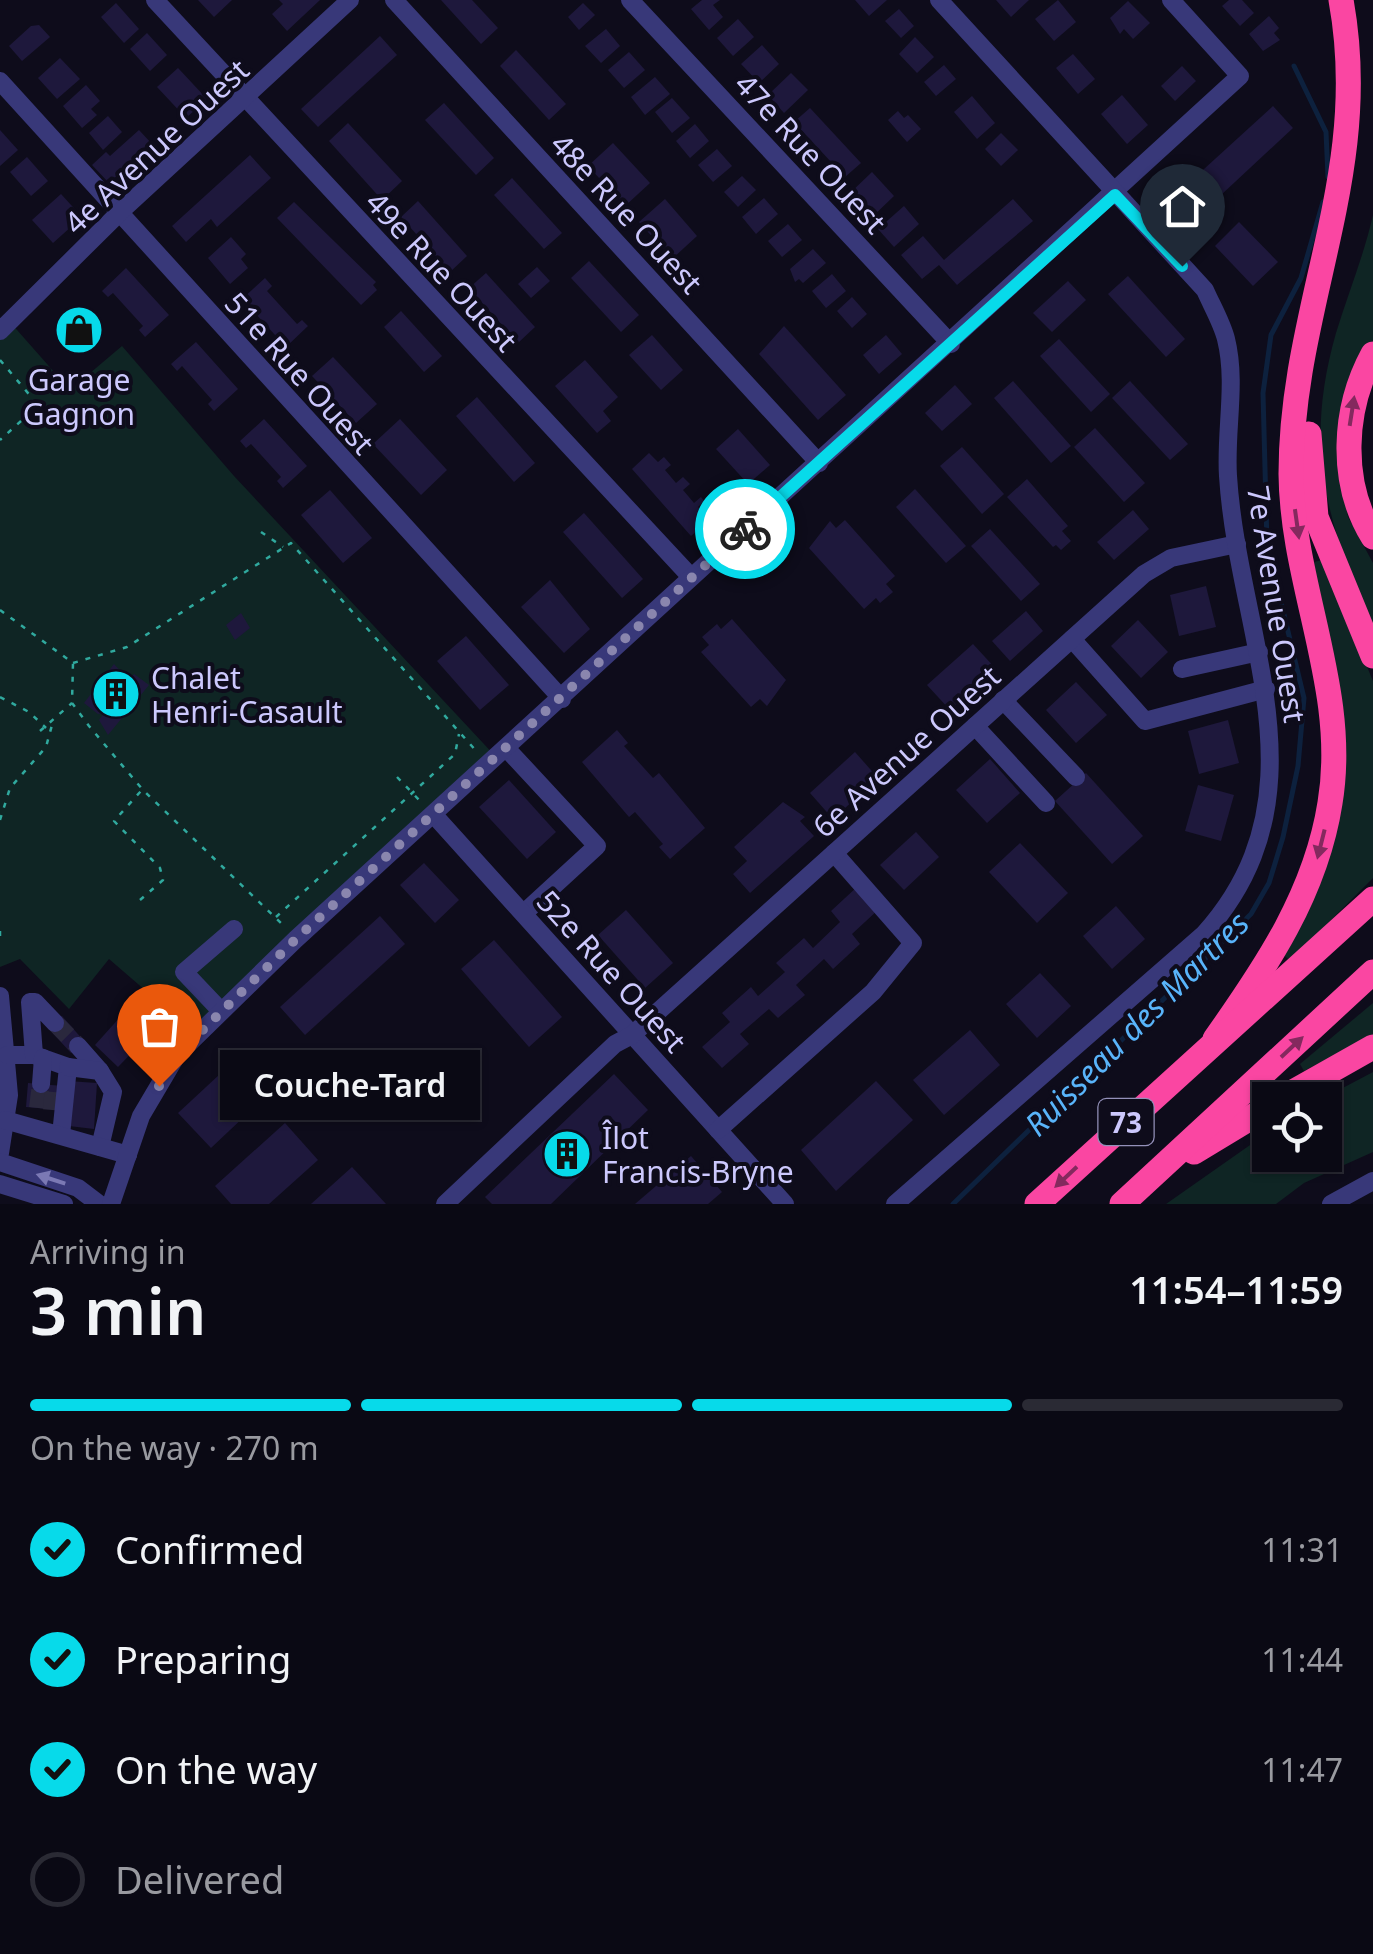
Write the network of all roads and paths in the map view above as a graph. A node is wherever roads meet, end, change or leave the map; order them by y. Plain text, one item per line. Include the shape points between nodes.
1 (155, 0) edge
2 (350, 0) edge
3 (394, 0) edge
4 (630, 0) edge
5 (939, 0) edge
6 (1171, 0) edge
7 (1340, 0) edge
8 (0, 81) edge
9 (246, 99) junction
10 (1115, 195) junction
11 (119, 213) junction
12 (0, 331) edge
13 (951, 344) junction
14 (1373, 354) edge
15 (1307, 359) junction
16 (0, 360) edge
17 (0, 440) edge
18 (819, 463) junction
19 (261, 532) dead end
20 (1373, 537) edge
21 (1237, 544) junction
22 (284, 547) junction
23 (691, 577) junction
24 (0, 610) edge
25 (1072, 638) junction
26 (1258, 652) junction
27 (1373, 656) edge
28 (73, 663) junction
29 (1182, 669) dead end
30 (1266, 689) junction
31 (0, 697) edge
32 (562, 700) junction
33 (1003, 700) junction
34 (72, 703) junction
35 (52, 725) junction
36 (975, 726) junction
37 (46, 728) junction
38 (40, 731) dead end
39 (460, 733) junction
40 (507, 749) junction
41 (490, 765) junction
42 (396, 777) dead end
43 (1076, 778) dead end
44 (142, 790) junction
45 (413, 794) junction
46 (1046, 804) dead end
47 (434, 815) junction
48 (0, 820) edge
49 (834, 853) junction
50 (1373, 899) edge
51 (140, 900) dead end
52 (524, 913) junction
53 (275, 918) junction
54 (234, 929) dead end
55 (0, 931) edge
56 (0, 938) edge
57 (296, 939) junction
58 (1373, 972) edge
59 (0, 996) edge
60 (221, 1011) junction
61 (55, 1023) tunnel mouth
62 (632, 1035) junction
63 (1215, 1039) junction
64 (78, 1046) tunnel mouth
65 (1373, 1047) edge
66 (8, 1054) junction
67 (50, 1061) junction
68 (100, 1070) junction
69 (1311, 1082) edge
70 (47, 1085) tunnel mouth
71 (1252, 1117) edge
72 (5, 1120) junction
73 (47, 1122) junction
74 (718, 1130) junction
75 (100, 1147) junction
76 (0, 1154) edge
77 (128, 1155) junction
78 (0, 1162) edge
79 (1373, 1181) edge
80 (0, 1184) edge
81 (1143, 1184) junction
82 (64, 1204) edge
83 (99, 1204) edge
84 (111, 1204) edge
85 (445, 1204) edge
86 (786, 1204) edge
87 (895, 1204) edge
88 (1037, 1204) edge
89 (1122, 1204) edge
90 (1332, 1204) edge

1 - 9 street, 49e Rue Ouest
2 - 9 street, 4e Avenue Ouest
3 - 18 street, 48e Rue Ouest
4 - 13 street, 47e Rue Ouest
5 - 10 street, 7e Avenue Ouest
6 - 10 street via 1240,76
7 - 15 highway via 1355,37 1364,128 1358,178
8 - 11 street, 51e Rue Ouest
9 - 11 street, 4e Avenue Ouest
9 - 23 street, 49e Rue Ouest
10 - 13 street
10 - 21 street, 7e Avenue Ouest via 1205,290 1225,335 1231,367 1228,476
11 - 12 street, 4e Avenue Ouest
11 - 32 street, 51e Rue Ouest
13 - 18 street
20 -> 14 highway via 1351,479 1349,432 1356,385
15 - 27 highway via 1316,516
15 -> 63 highway via 1294,417 1291,476 1334,712 1330,804 1300,902 1266,968
16 - 17 path via 33,399 32,410
18 - 23 street
19 - 22 path
21 - 25 street, 6e Avenue Ouest via 1158,563
21 - 26 street, 7e Avenue Ouest
22 - 28 path via 127,646
22 - 39 path via 290,543
23 - 32 street
24 - 28 path
25 - 30 street via 1145,721
25 - 33 street, 6e Avenue Ouest
26 - 29 street
26 - 30 street, 7e Avenue Ouest
28 - 34 path
30 - 87 street, 7e Avenue Ouest via 1268,800 1234,901
31 - 37 path
32 - 40 street
33 - 36 street, 6e Avenue Ouest
33 - 43 street
34 - 35 path
34 - 44 path
35 - 37 path
35 - 48 path via 46,747 10,788
36 - 46 street
36 - 49 street, 6e Avenue Ouest
37 - 38 path
39 - 41 path
39 - 45 path via 455,754
40 - 41 street
40 - 52 street via 597,846
41 - 47 street
42 - 45 path
44 - 51 path via 114,821 160,868 163,880
44 - 53 path
45 - 47 path
45 - 53 path
47 - 52 street, 52e Rue Ouest
47 - 57 street
49 - 62 street, 6e Avenue Ouest
49 - 74 street via 913,943 873,992
50 - 63 highway, 73
52 - 62 street, 52e Rue Ouest
53 - 57 path
54 - 60 street via 184,972
55 - 56 path
57 - 60 street
81 -> 58 highway
59 - 66 street
60 - 77 street via 177,1055 141,1116
61 - 67 street via 30,1002
62 - 74 street, 52e Rue Ouest
62 - 85 street, 6e Avenue Ouest
63 -> 88 highway, 73
64 - 68 street
65 - 69 highway
66 - 67 street
66 - 72 street
67 - 68 street
67 - 70 street
67 - 73 street
68 - 75 street via 114,1092
71 - 81 highway
72 - 73 street
72 - 76 street
73 - 75 street
74 - 86 street, 52e Rue Ouest
75 - 77 street
77 - 84 street
83 -> 78 street via 78,1188
79 - 90 street
80 - 82 street
81 - 89 highway, 73

